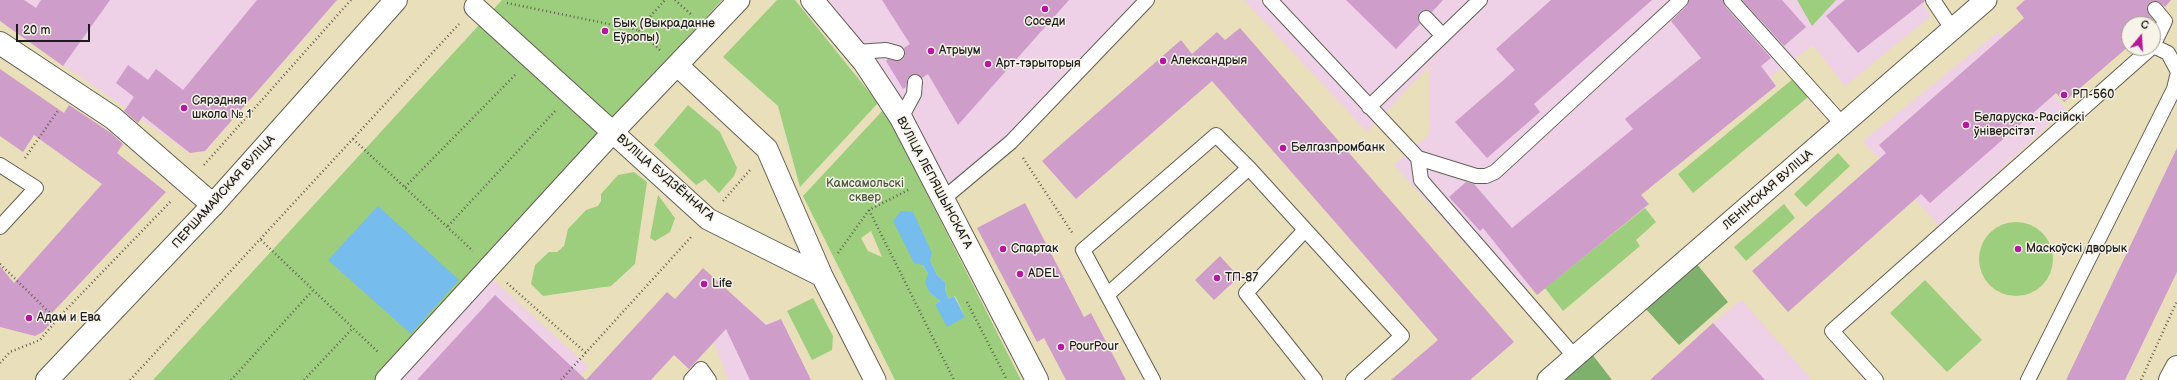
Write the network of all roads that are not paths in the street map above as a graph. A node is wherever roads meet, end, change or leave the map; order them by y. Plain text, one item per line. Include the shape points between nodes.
1 (396, 0) edge
2 (739, 0) edge
3 (812, 0) edge
4 (1147, 0) edge
5 (1270, 0) edge
6 (1480, 0) edge
7 (1681, 0) edge
8 (1731, 0) edge
9 (1933, 0) edge
10 (1986, 0) edge
11 (475, 7) road end
12 (2155, 9) dead end
13 (2160, 16) edge
14 (2161, 17) edge
15 (1426, 18) dead end
16 (1953, 30) junction
17 (2161, 30) edge
18 (1443, 36) junction
19 (0, 43) edge
20 (2161, 50) edge
21 (856, 52) junction
22 (897, 53) dead end
23 (2142, 56) edge
24 (677, 65) junction
25 (2177, 70) edge
26 (2177, 76) edge
27 (915, 82) dead end
28 (1369, 107) junction
29 (901, 118) junction
30 (1843, 125) junction
31 (613, 132) junction
32 (1418, 158) junction
33 (0, 165) edge
34 (1249, 168) junction
35 (942, 199) junction
36 (213, 205) junction
37 (0, 227) edge
38 (1305, 230) junction
39 (822, 276) junction
40 (1107, 295) junction
41 (1575, 357) junction
42 (2177, 367) edge
43 (391, 374) edge
44 (48, 380) edge
45 (691, 380) edge
46 (709, 380) edge
47 (875, 380) edge
48 (1037, 380) edge
49 (1153, 380) edge
50 (1315, 380) edge
51 (1353, 380) edge
52 (1548, 380) edge
53 (1876, 380) edge
54 (2028, 380) edge
55 (2170, 380) edge

1 - 36 street, ПЕРШАМАЙСКАЯ ВУЛІЦА
2 - 24 street
3 - 21 street, ВУЛІЦА ЛЕПЯШЫНСКАГА
4 - 35 lane via 1012,142
5 - 28 lane
6 - 18 lane
7 - 32 lane via 1495,172 1486,176 1476,176
8 - 30 lane
9 - 16 lane
10 - 16 street, ЛЕНІНСКАЯ ВУЛІЦА
11 - 31 street, ВУЛІЦА БУДЗЁННАГА
12 - 13 lane
14 - 17 lane via 2165,22
15 - 18 lane
16 - 30 street, ЛЕНІНСКАЯ ВУЛІЦА
18 - 28 lane
19 - 36 street via 113,118
20 - 25 lane via 2168,54
21 - 22 lane via 886,50
21 - 29 street, ВУЛІЦА ЛЕПЯШЫНСКАГА
23 - 53 lane via 1832,331
24 - 31 street
24 - 39 street via 767,149
26 - 54 lane via 2174,89
27 - 29 lane via 914,94
28 - 32 lane
29 - 35 street, ВУЛІЦА ЛЕПЯШЫНСКАГА
30 - 41 street, ЛЕНІНСКАЯ ВУЛІЦА
31 - 39 street, ВУЛІЦА БУДЗЁННАГА via 708,219
31 - 43 street
32 - 41 lane via 1421,180
33 - 37 lane via 36,188
34 - 38 lane
34 - 40 lane
34 - 40 lane via 1216,135 1083,250
35 - 48 street, ВУЛІЦА ЛЕПЯШЫНСКАГА
36 - 44 street, ПЕРШАМАЙСКАЯ ВУЛІЦА
38 - 50 lane via 1246,292
38 - 51 lane via 1402,336
39 - 47 street
40 - 49 lane
41 - 52 street, ЛЕНІНСКАЯ ВУЛІЦА
42 - 55 street
45 - 46 lane via 701,370

